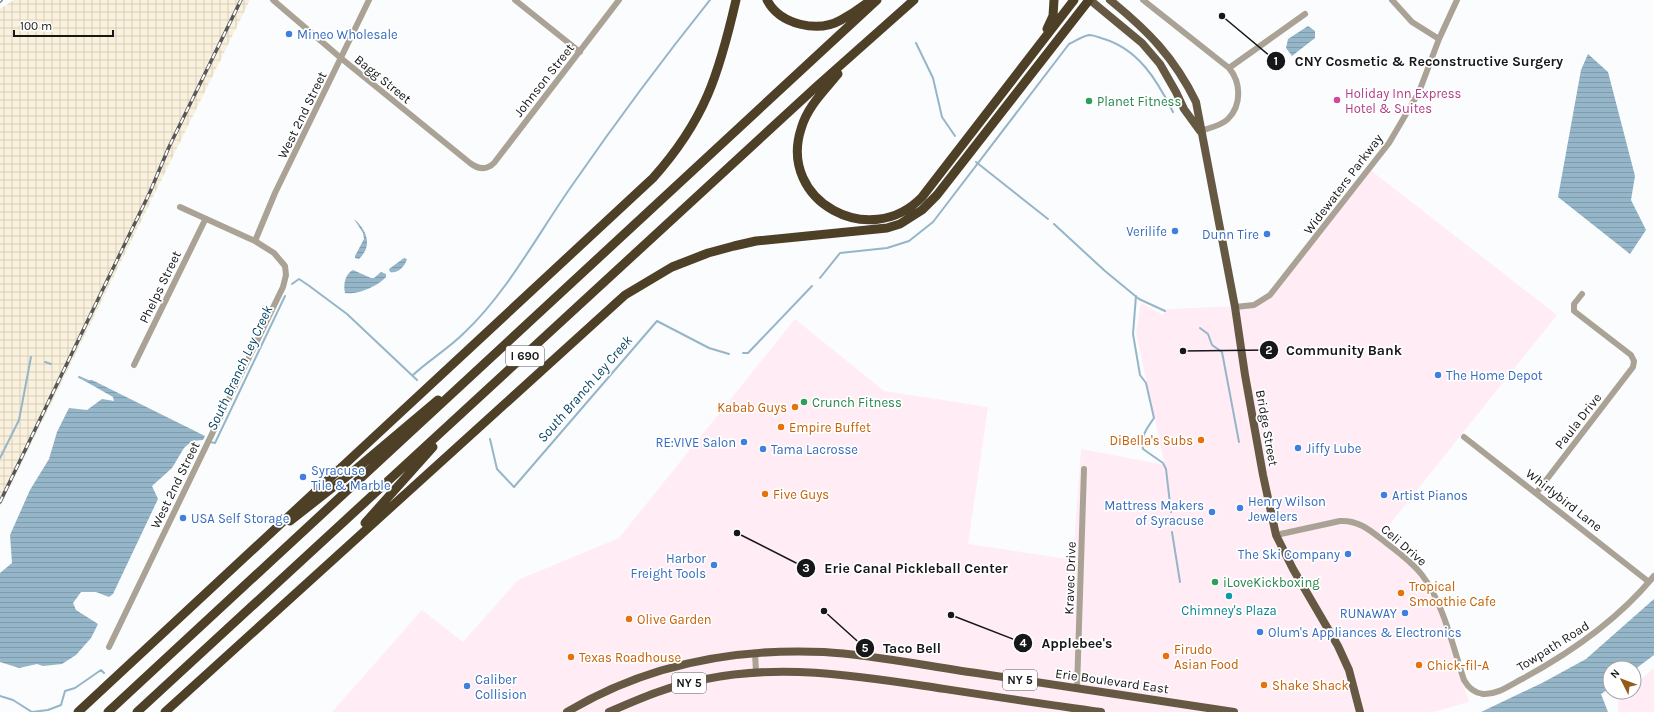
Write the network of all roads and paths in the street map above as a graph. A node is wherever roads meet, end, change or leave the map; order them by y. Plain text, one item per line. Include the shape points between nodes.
1 (273, 0) edge
2 (369, 0) edge
3 (515, 0) edge
4 (619, 0) edge
5 (736, 0) edge
6 (767, 0) edge
7 (872, 0) edge
8 (877, 0) edge
9 (914, 0) edge
10 (1054, 0) edge
11 (1074, 0) edge
12 (1089, 0) edge
13 (1110, 0) edge
14 (1142, 0) edge
15 (1392, 0) edge
16 (1457, 0) edge
17 (1305, 14) dead end
18 (1439, 39) junction
19 (1040, 45) junction
20 (580, 52) junction
21 (856, 53) junction
22 (342, 59) junction
23 (1229, 68) junction
24 (1200, 132) junction
25 (482, 168) joint
26 (180, 207) dead end
27 (206, 220) junction
28 (255, 241) junction
29 (1582, 294) dead end
30 (1235, 307) junction
31 (520, 330) junction
32 (134, 365) dead end
33 (461, 415) junction
34 (1464, 437) dead end
35 (1084, 469) dead end
36 (1537, 492) junction
37 (1276, 535) junction
38 (240, 560) junction
39 (1654, 576) edge
40 (313, 577) junction
41 (1649, 582) junction
42 (109, 647) dead end
43 (755, 653) junction
44 (756, 672) junction
45 (1077, 688) junction
46 (1471, 689) joint
47 (90, 701) junction
48 (74, 712) edge
49 (78, 712) edge
50 (108, 712) edge
51 (137, 712) edge
52 (167, 712) edge
53 (567, 712) edge
54 (609, 712) edge
55 (1101, 712) edge
56 (1234, 712) edge
57 (1360, 712) edge

1 - 22 street, Bagg Street
2 - 22 street, West 2nd Street
3 - 20 street
4 - 20 street, Johnson Street
5 - 38 highway via 725,50 711,89 696,123 667,163
6 - 7 highway via 788,20 809,26 841,21
8 - 31 highway, I 690
9 - 21 highway, I 690
10 - 19 highway via 1053,16
11 - 19 highway
12 - 24 main road, Bridge Street via 1142,43 1160,64 1184,109
12 - 40 highway via 937,195 911,219 886,228 734,246 691,259 655,276 605,311
13 - 24 main road, Bridge Street via 1156,40 1184,78 1196,102
14 - 23 street
15 - 18 street via 1412,22
16 - 18 street, Widewaters Parkway
17 - 23 street
18 - 30 street, Widewaters Parkway via 1419,92 1389,143 1270,295 1254,306
19 - 21 highway via 922,197 906,211 875,220 856,220 843,216 822,203 804,179 798,158 798,140 808,112
20 - 25 street, Johnson Street via 494,163 490,167
21 - 33 highway, I 690
22 - 25 street, Bagg Street via 470,163
22 - 28 street, West 2nd Street via 275,193
23 - 24 street via 1234,74 1238,102 1229,119
24 - 30 main road, Bridge Street
26 - 27 street
27 - 28 street
27 - 32 street, Phelps Street
28 - 42 street, West 2nd Street via 274,253 285,266 286,275 282,287
29 - 36 street, Paula Drive via 1574,304 1574,310 1631,354 1633,367
30 - 37 main road, Bridge Street via 1245,375
31 - 38 highway via 355,470
31 - 50 highway, I 690
33 - 40 highway
33 - 51 highway, I 690
34 - 36 street, Whirlybird Lane
35 - 45 street, Kravec Drive
36 - 41 street, Whirlybird Lane
37 - 46 street, Celi Drive via 1348,520 1359,523 1371,531 1423,576 1439,607 1464,680
37 - 57 main road, Bridge Street via 1338,646 1349,670
38 - 47 highway
39 - 41 street, Towpath Road
40 - 52 highway
41 - 46 street, Towpath Road via 1601,628 1560,658 1492,693 1482,694
43 - 44 street
43 - 45 main road, Erie Boulevard East / NY 5 via 825,652
43 - 53 main road, Erie Boulevard East / NY 5 via 716,657 673,667 616,687
44 - 54 main road, NY 5 via 666,688
44 - 55 main road, NY 5 via 855,676
45 - 56 main road, Erie Boulevard East / NY 5
47 - 48 highway
47 - 49 highway

